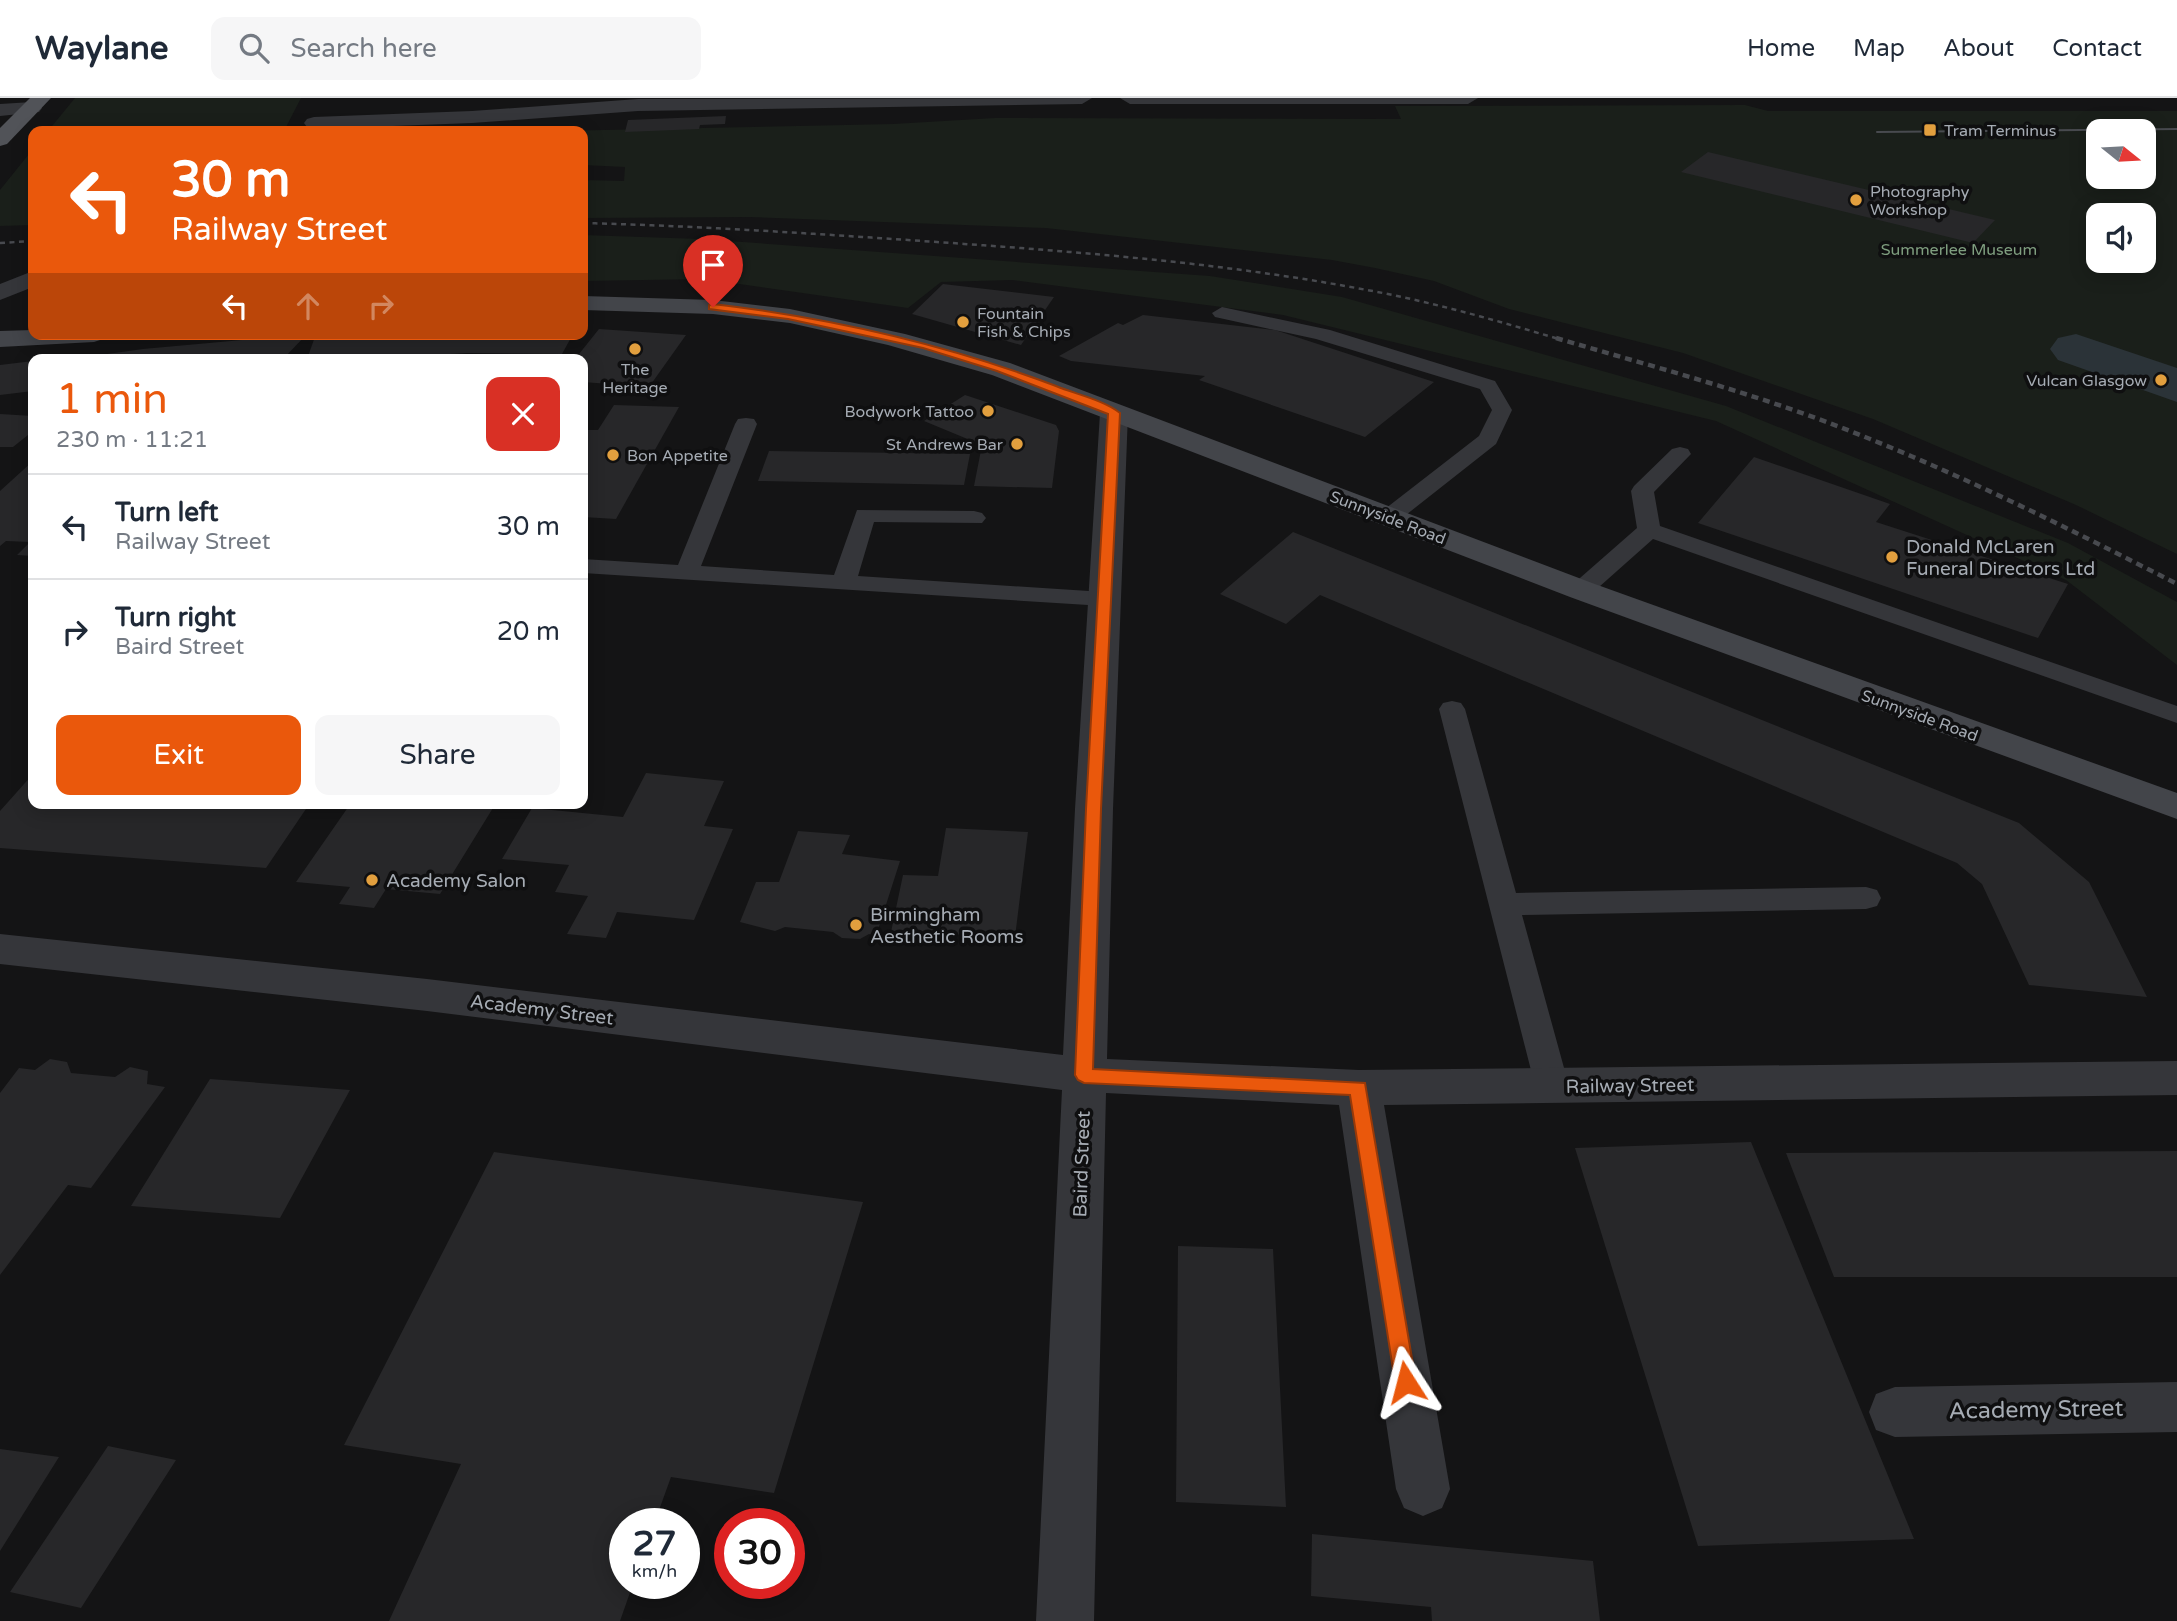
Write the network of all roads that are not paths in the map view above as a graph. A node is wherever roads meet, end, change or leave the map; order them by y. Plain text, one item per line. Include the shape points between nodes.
1 (1082, 98) edge
2 (1130, 98) edge
3 (1468, 98) edge
4 (612, 102) edge
5 (37, 103) edge
6 (0, 110) edge
7 (316, 120) edge
8 (0, 140) edge
9 (28, 280) edge
10 (0, 293) edge
11 (588, 303) edge
12 (1222, 313) dead end
13 (28, 338) edge
14 (0, 339) edge
15 (1114, 413) junction
16 (746, 424) dead end
17 (1681, 454) dead end
18 (1389, 517) junction
19 (974, 518) dead end
20 (1649, 530) junction
21 (588, 566) edge
22 (686, 574) junction
23 (843, 584) junction
24 (1581, 590) junction
25 (1104, 599) junction
26 (1452, 709) dead end
27 (2177, 715) edge
28 (2177, 807) edge
29 (1866, 898) dead end
30 (1503, 904) junction
31 (0, 949) edge
32 (1084, 1075) junction
33 (2177, 1078) edge
34 (1552, 1086) junction
35 (1359, 1088) junction
36 (2177, 1407) edge
37 (1895, 1412) dead end
38 (1423, 1489) dead end
39 (1065, 1621) edge

1 - 4 street
2 - 3 street
4 - 7 street via 472,117
5 - 6 street
5 - 8 main road
9 - 10 street
11 - 15 main road, Sunnyside Road via 713,307 788,316 925,346 1001,369
12 - 18 lane via 1354,343 1488,385 1502,410 1488,439
13 - 14 main road
15 - 18 main road, Sunnyside Road
15 - 25 street, Baird Street
16 - 22 lane
17 - 20 lane via 1642,492
18 - 24 main road, Sunnyside Road
19 - 23 lane via 865,515
20 - 24 lane
20 - 27 lane
21 - 22 lane
22 - 23 lane
23 - 25 lane
24 - 28 main road, Sunnyside Road
25 - 32 street, Baird Street
26 - 30 lane
29 - 30 lane
30 - 34 lane
31 - 32 street, Academy Street
32 - 35 street, Railway Street
32 - 39 street, Baird Street
33 - 34 street, Railway Street
34 - 35 street, Railway Street
35 - 38 street
36 - 37 street, Academy Street

